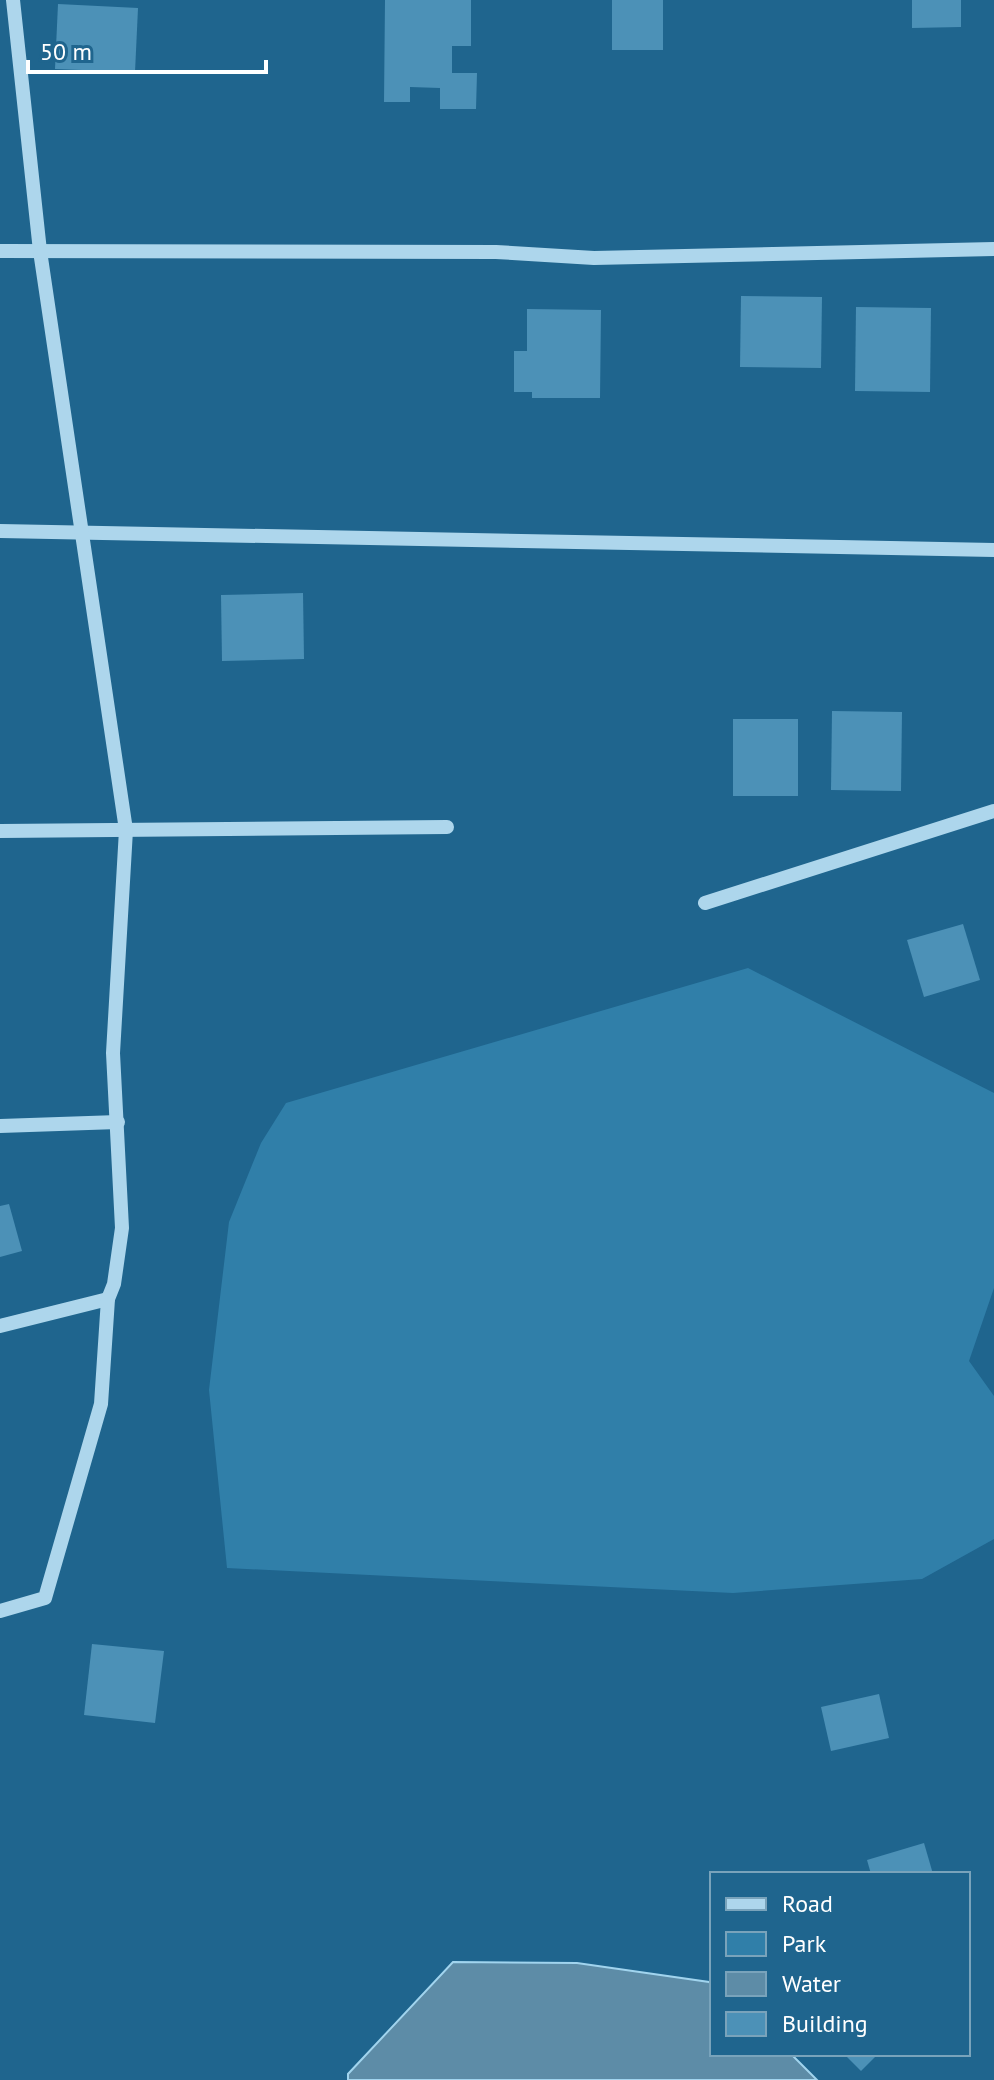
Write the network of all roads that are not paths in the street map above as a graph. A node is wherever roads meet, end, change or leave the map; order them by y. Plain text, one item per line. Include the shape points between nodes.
1 (13, 0) edge
2 (994, 249) edge
3 (0, 251) edge
4 (40, 251) junction
5 (0, 531) edge
6 (83, 531) junction
7 (994, 550) edge
8 (994, 811) edge
9 (447, 827) dead end
10 (126, 830) junction
11 (0, 831) edge
12 (705, 903) dead end
13 (118, 1122) junction
14 (0, 1126) edge
15 (108, 1299) junction
16 (0, 1326) edge
17 (0, 1611) edge

1 - 4 street
2 - 4 street via 594,258 496,252
3 - 4 street
4 - 6 street
5 - 6 street
6 - 7 street
6 - 10 street
8 - 12 street
9 - 10 street
10 - 11 street
10 - 13 street via 113,1053
13 - 14 street
13 - 15 street via 122,1228
15 - 16 street
15 - 17 street via 101,1404 45,1598

